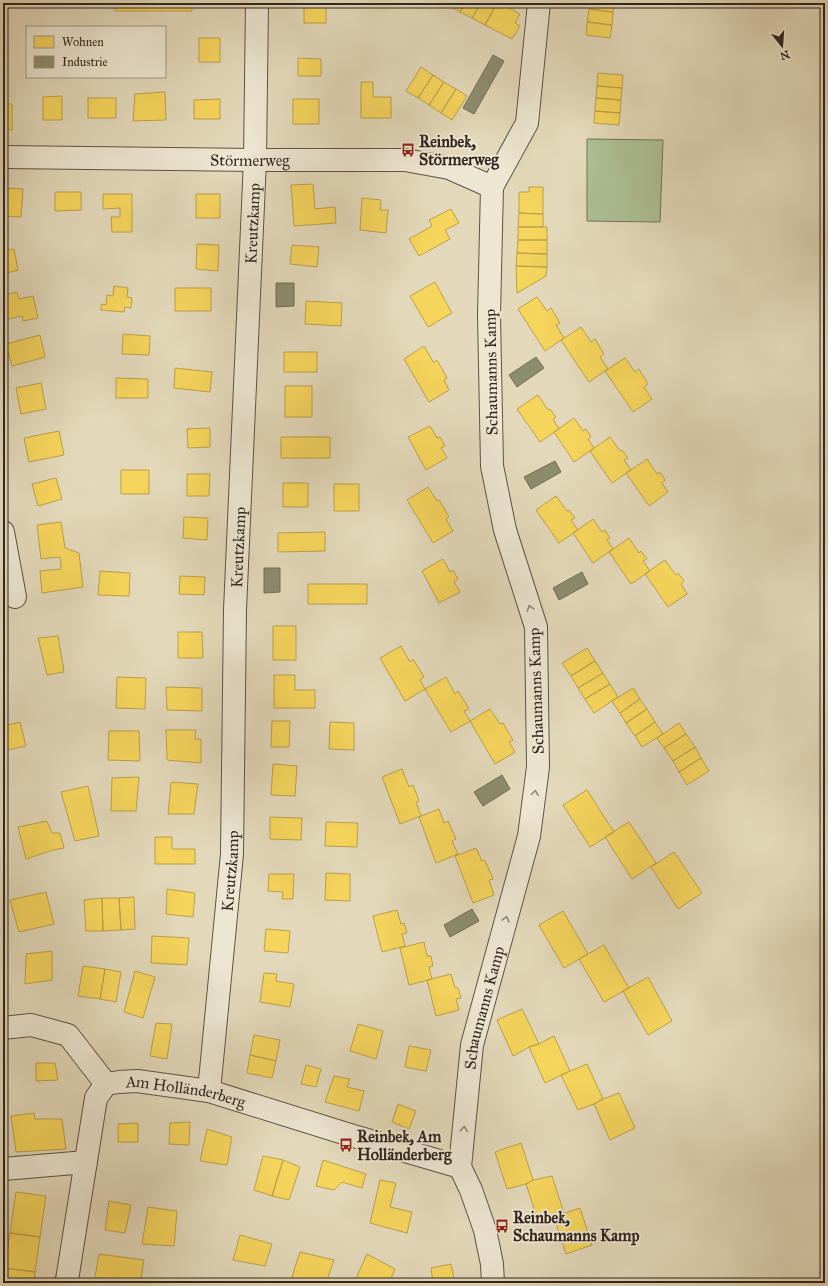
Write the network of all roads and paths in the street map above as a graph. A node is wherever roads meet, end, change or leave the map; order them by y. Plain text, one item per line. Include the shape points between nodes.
1 (257, 3) edge
2 (540, 3) edge
3 (3, 158) edge
4 (255, 160) junction
5 (492, 187) junction
6 (3, 532) edge
7 (15, 597) dead end
8 (3, 1028) edge
9 (106, 1084) junction
10 (209, 1091) junction
11 (86, 1162) junction
12 (460, 1167) junction
13 (3, 1169) edge
14 (65, 1283) edge
15 (493, 1283) edge

1 - 4 street, Kreutzkamp
2 - 5 street, Schaumanns Kamp via 527,123
3 - 4 street, Störmerweg
4 - 5 street, Störmerweg via 405,160 449,168
4 - 10 street, Kreutzkamp via 235,610 232,854
12 -> 5 street, Schaumanns Kamp via 472,1045 528,836 538,767 536,627 505,530 492,466 489,315
6 - 7 street
8 - 9 street via 31,1025 68,1035
9 - 10 street, Am Holländerberg via 137,1081
9 - 11 street, Am Holländerberg via 96,1098
10 - 12 street, Am Holländerberg
11 - 13 street
11 - 14 street, Am Holländerberg
12 - 15 street via 472,1190 485,1230

